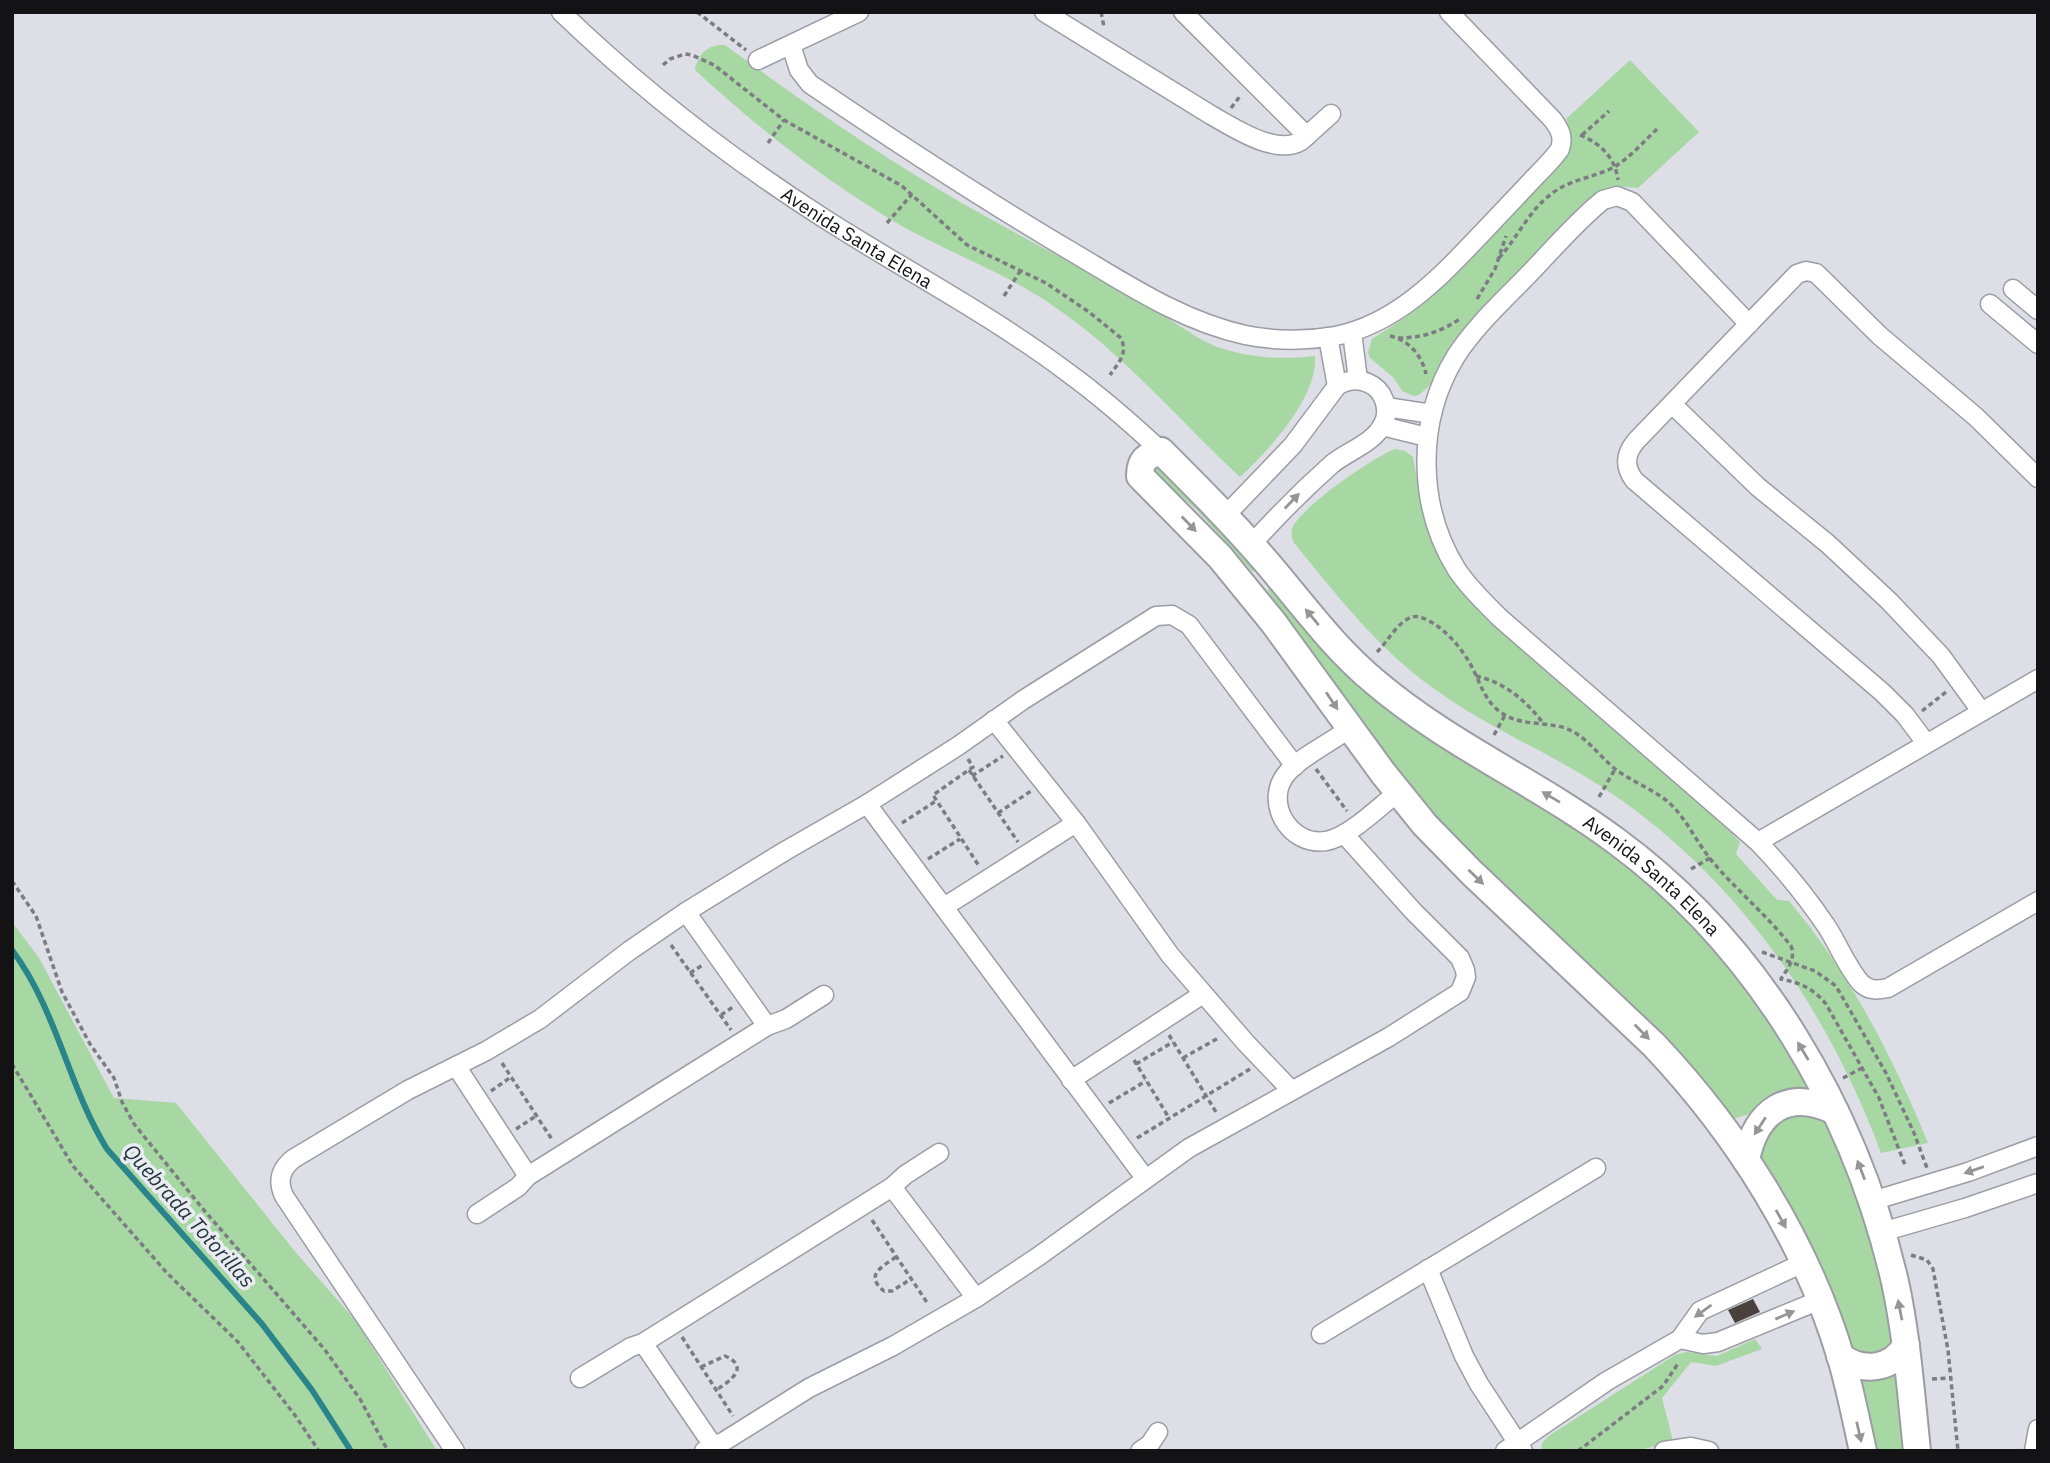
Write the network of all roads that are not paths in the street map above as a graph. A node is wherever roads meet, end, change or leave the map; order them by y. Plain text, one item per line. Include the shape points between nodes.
1 (561, 12) edge
2 (859, 12) edge
3 (1044, 12) edge
4 (1183, 12) edge
5 (1449, 12) edge
6 (791, 45) junction
7 (758, 60) road end
8 (1331, 114) dead end
9 (1307, 136) junction
10 (2012, 289) dead end
11 (1990, 304) dead end
12 (2038, 310) edge
13 (1749, 324) junction
14 (1358, 329) junction
15 (1328, 337) junction
16 (2038, 344) edge
17 (1358, 380) junction
18 (1337, 386) junction
19 (1673, 404) junction
20 (1386, 407) junction
21 (1432, 414) junction
22 (1382, 426) junction
23 (1427, 438) junction
24 (1161, 451) junction
25 (2038, 478) edge
26 (1225, 516) junction
27 (1251, 545) junction
28 (2038, 679) edge
29 (1981, 711) junction
30 (993, 720) junction
31 (1350, 729) junction
32 (1926, 743) junction
33 (1301, 762) junction
34 (1398, 793) junction
35 (867, 804) junction
36 (1076, 824) junction
37 (1350, 829) junction
38 (1758, 842) junction
39 (2038, 901) edge
40 (944, 907) junction
41 (686, 912) junction
42 (1203, 994) junction
43 (824, 995) dead end
44 (767, 1026) junction
45 (456, 1066) junction
46 (1072, 1080) junction
47 (1291, 1090) junction
48 (1835, 1111) junction
49 (2038, 1146) edge
50 (939, 1153) dead end
51 (1746, 1160) junction
52 (1596, 1168) dead end
53 (528, 1176) junction
54 (1145, 1178) junction
55 (2038, 1183) edge
56 (892, 1187) junction
57 (1872, 1201) junction
58 (477, 1214) dead end
59 (1882, 1232) junction
60 (1803, 1263) junction
61 (1428, 1269) junction
62 (976, 1298) junction
63 (1819, 1300) junction
64 (1321, 1334) dead end
65 (1680, 1339) junction
66 (643, 1343) junction
67 (1906, 1345) junction
68 (1840, 1356) junction
69 (580, 1378) dead end
70 (2038, 1429) edge
71 (1158, 1432) dead end
72 (1515, 1448) edge
73 (709, 1449) edge
74 (455, 1451) edge
75 (1140, 1451) edge
76 (1664, 1451) edge
77 (1709, 1451) edge
78 (1863, 1451) edge
79 (1917, 1451) edge
80 (2034, 1451) edge

1 - 24 street, Avenida Santa Elena via 649,90 738,159 1044,355
2 - 6 street
3 - 9 street via 1222,121 1279,147
4 - 9 street
5 - 14 street via 1553,120 1562,144 1427,288 1389,315
6 - 7 street
6 - 15 street via 802,76 864,122 1157,302 1245,335 1294,340
8 - 9 street
10 - 12 street
11 - 16 street
13 - 19 street
13 - 21 street via 1632,201 1609,197 1475,331 1455,358
13 - 25 street via 1797,274 1816,274
14 - 15 street
14 - 17 street
15 - 18 street
17 - 18 street
17 - 20 street via 1375,387
18 - 26 street via 1293,445
19 - 29 street via 1758,486 1858,570 1918,631
19 - 32 street via 1632,447 1627,459 1629,473 1844,658 1894,704
20 - 21 street
20 - 22 street
21 - 23 street
22 - 23 street
27 -> 22 street via 1304,489
23 - 38 street via 1437,527 1468,585
24 - 26 street, Avenida Santa Elena
24 -> 31 street via 1142,461 1140,476 1220,557 1290,643
26 - 27 street, Avenida Santa Elena
48 -> 27 street, Avenida Santa Elena via 1761,986 1693,908 1591,822 1431,725 1374,681 1331,639
28 - 29 street
29 - 32 street
30 - 33 street via 1149,620 1172,615 1189,625
30 - 35 street
30 - 36 street
31 - 33 street
31 - 34 street
32 - 38 street
33 - 37 street via 1279,789 1283,821 1299,836 1316,842 1334,839
34 - 37 street
34 -> 51 street via 1472,873 1654,1045 1706,1102
35 - 40 street
35 - 41 street
36 - 40 street
36 - 42 street via 1140,916
37 - 47 street via 1389,886 1460,958 1466,977 1454,997
38 - 39 street via 1803,893 1860,982 1871,989 1888,988
40 - 46 street
41 - 44 street
41 - 45 street via 564,1002
42 - 46 street
42 - 47 street
43 - 44 street
44 - 53 street
45 - 53 street
45 - 74 street via 293,1159 280,1182 284,1196
46 - 54 street
47 - 54 street
48 -> 51 street via 1800,1101 1772,1111 1758,1126
57 -> 48 street, Avenida Santa Elena
49 -> 57 street
50 - 56 street
51 -> 60 street
52 - 61 street
53 - 58 street
54 - 62 street
55 - 59 street
56 - 62 street
56 - 66 street
57 - 59 street, Avenida Santa Elena
67 -> 59 street, Avenida Santa Elena
60 - 63 street
60 -> 65 street via 1706,1307
61 - 64 street
61 - 72 street via 1464,1356
62 - 73 street via 809,1388
65 -> 63 street via 1703,1345 1718,1342
63 - 68 street
65 - 72 street via 1607,1381
66 - 69 street
66 - 73 street
67 - 68 street via 1894,1360 1878,1367 1858,1366
67 - 79 street, Avenida Santa Elena
68 -> 78 street
70 - 80 street
71 - 75 street
76 - 77 street via 1692,1447

